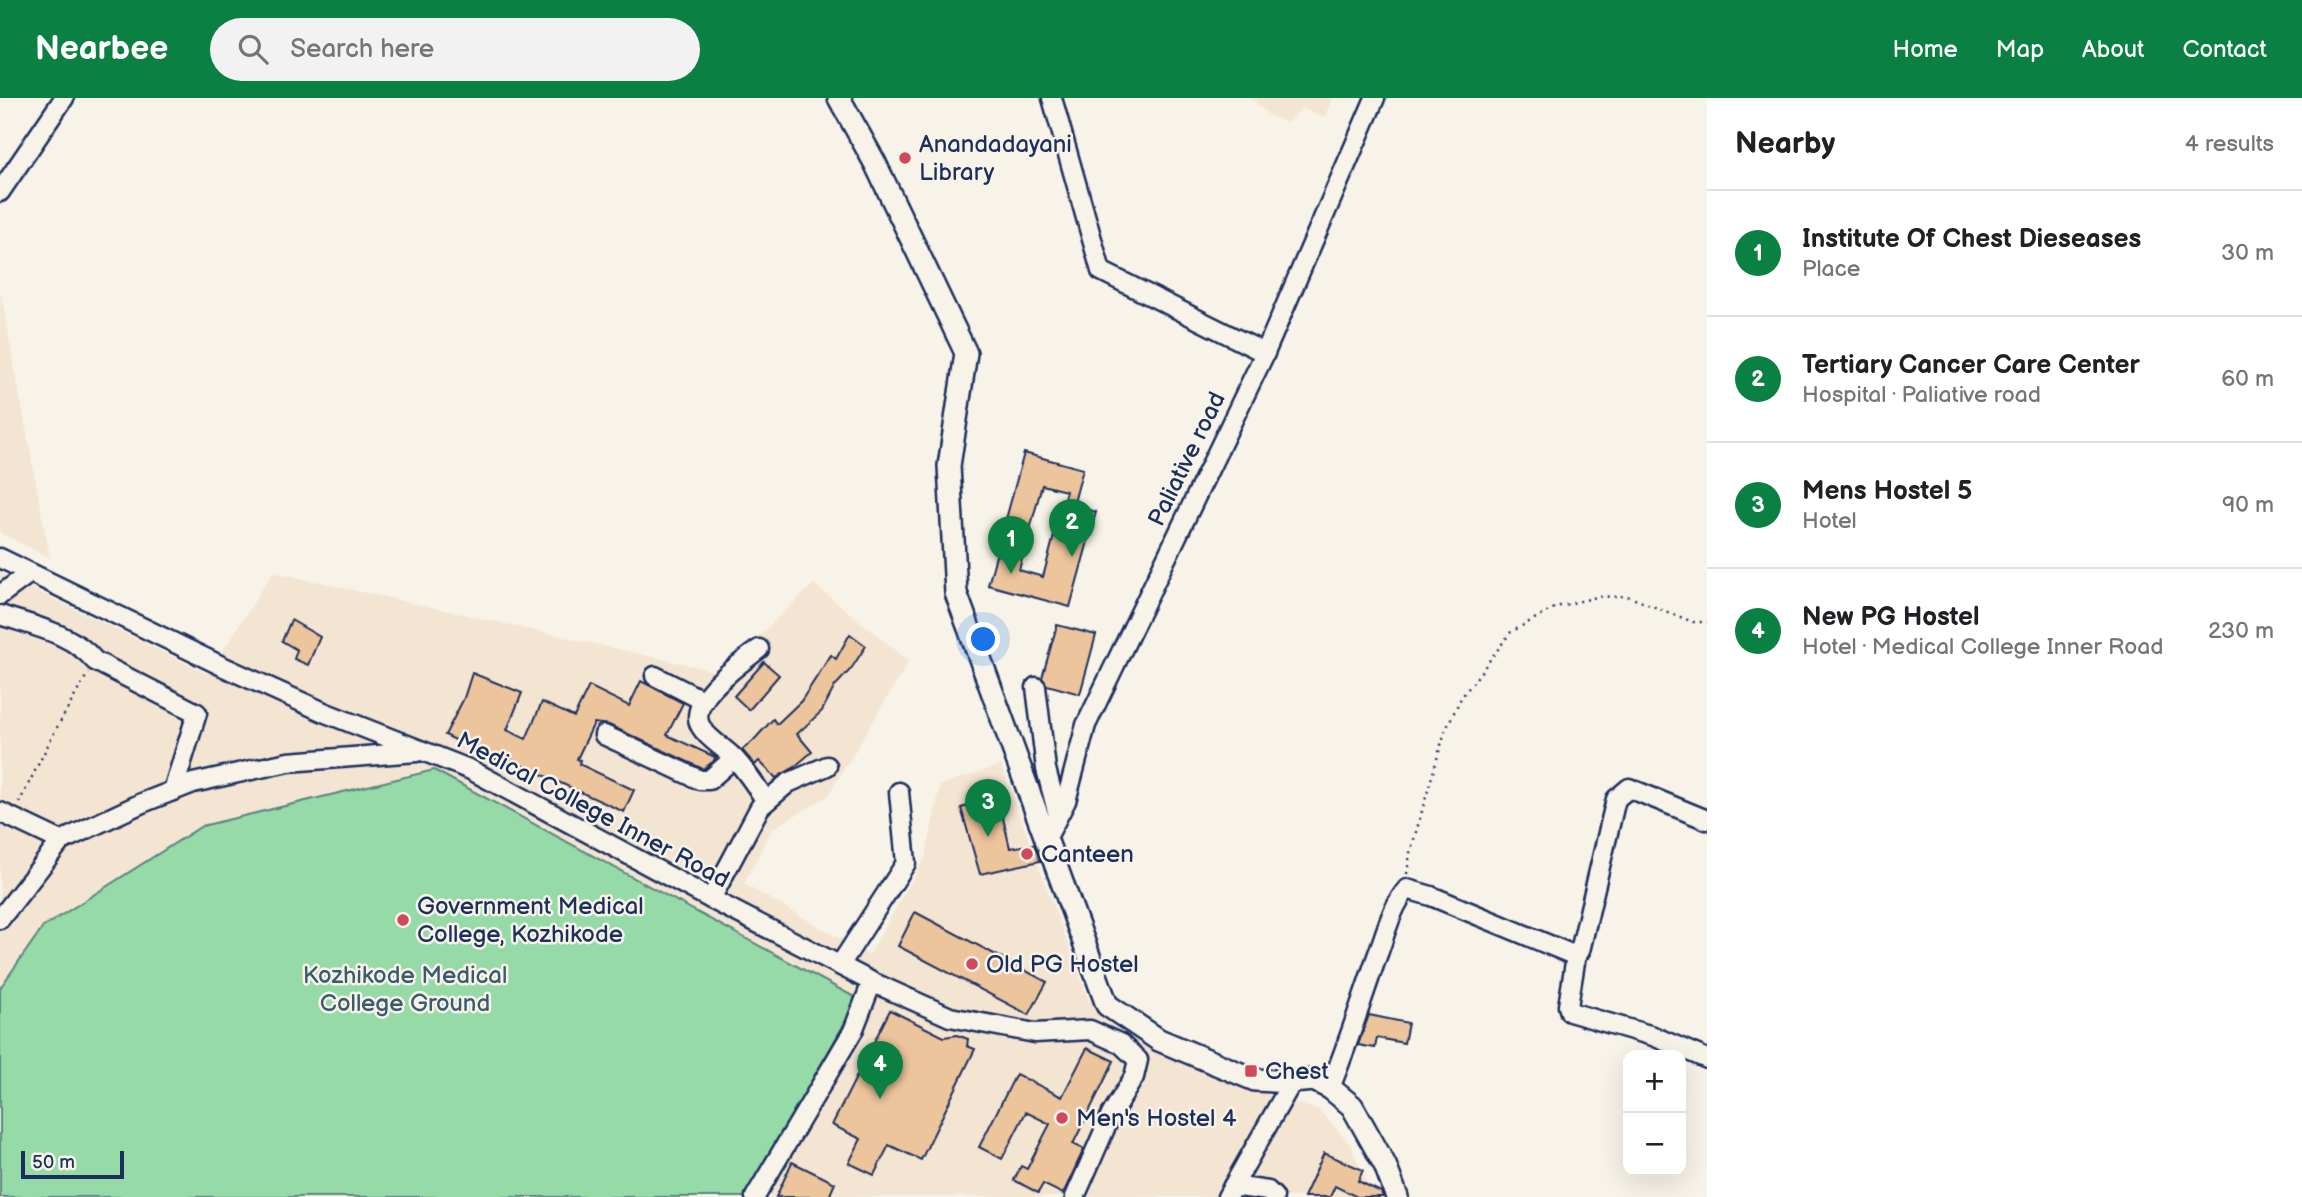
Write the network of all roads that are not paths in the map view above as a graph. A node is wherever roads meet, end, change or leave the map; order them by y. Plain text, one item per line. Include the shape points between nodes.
1 (64, 98) edge
2 (839, 98) edge
3 (1052, 98) edge
4 (1375, 98) edge
5 (0, 192) edge
6 (1265, 353) junction
7 (0, 558) edge
8 (30, 573) junction
9 (0, 595) edge
10 (0, 615) edge
11 (758, 649) dead end
12 (655, 676) dead end
13 (1036, 687) dead end
14 (704, 701) junction
15 (604, 735) dead end
16 (424, 751) junction
17 (734, 758) junction
18 (827, 766) dead end
19 (173, 791) junction
20 (899, 792) dead end
21 (766, 801) junction
22 (6, 815) edge
23 (1058, 815) junction
24 (1707, 820) edge
25 (61, 841) junction
26 (1045, 841) junction
27 (711, 900) junction
28 (0, 919) edge
29 (1576, 956) junction
30 (840, 965) junction
31 (872, 982) junction
32 (1707, 1059) edge
33 (1292, 1082) junction
34 (1330, 1088) junction
35 (1230, 1192) edge
36 (755, 1197) edge
37 (1075, 1197) edge
38 (1274, 1197) edge
39 (1396, 1197) edge

1 - 5 street
2 - 26 main road via 876,163 966,353 949,466 956,593
3 - 6 street via 1101,271
4 - 6 street, Paliative road
6 - 23 street, Paliative road via 1086,725
7 - 8 street
8 - 9 street
8 - 16 street via 224,667
10 - 19 street via 56,633 95,661 197,713
11 - 14 street via 722,678
12 - 14 street
13 - 23 street via 1046,769
14 - 17 street via 698,721 703,731
15 - 17 street via 699,780 709,780
16 - 19 street, Medical College Inner Road via 288,762
16 - 27 street, Medical College Inner Road via 471,770
17 - 21 street
18 - 21 street via 789,783
19 - 25 street, Medical College Inner Road
20 - 30 street via 905,863
21 - 27 street
22 - 25 street
23 - 26 street, Paliative road
24 - 29 street via 1629,788 1616,799
25 - 28 street, Medical College Inner Road
26 - 33 main road via 1107,1005 1159,1040 1255,1080
27 - 30 street, Medical College Inner Road
29 - 32 street via 1570,1012
29 - 34 street via 1407,889 1391,919
30 - 31 street, Medical College Inner Road
31 - 36 street via 853,1031
31 - 37 street, Medical College Inner Road via 950,1017 1035,1033 1090,1030 1121,1044 1138,1060 1135,1077 1111,1115
33 - 34 main road via 1314,1080
33 - 35 street
34 - 39 main road via 1352,1107 1385,1165
35 - 38 street via 1268,1191

